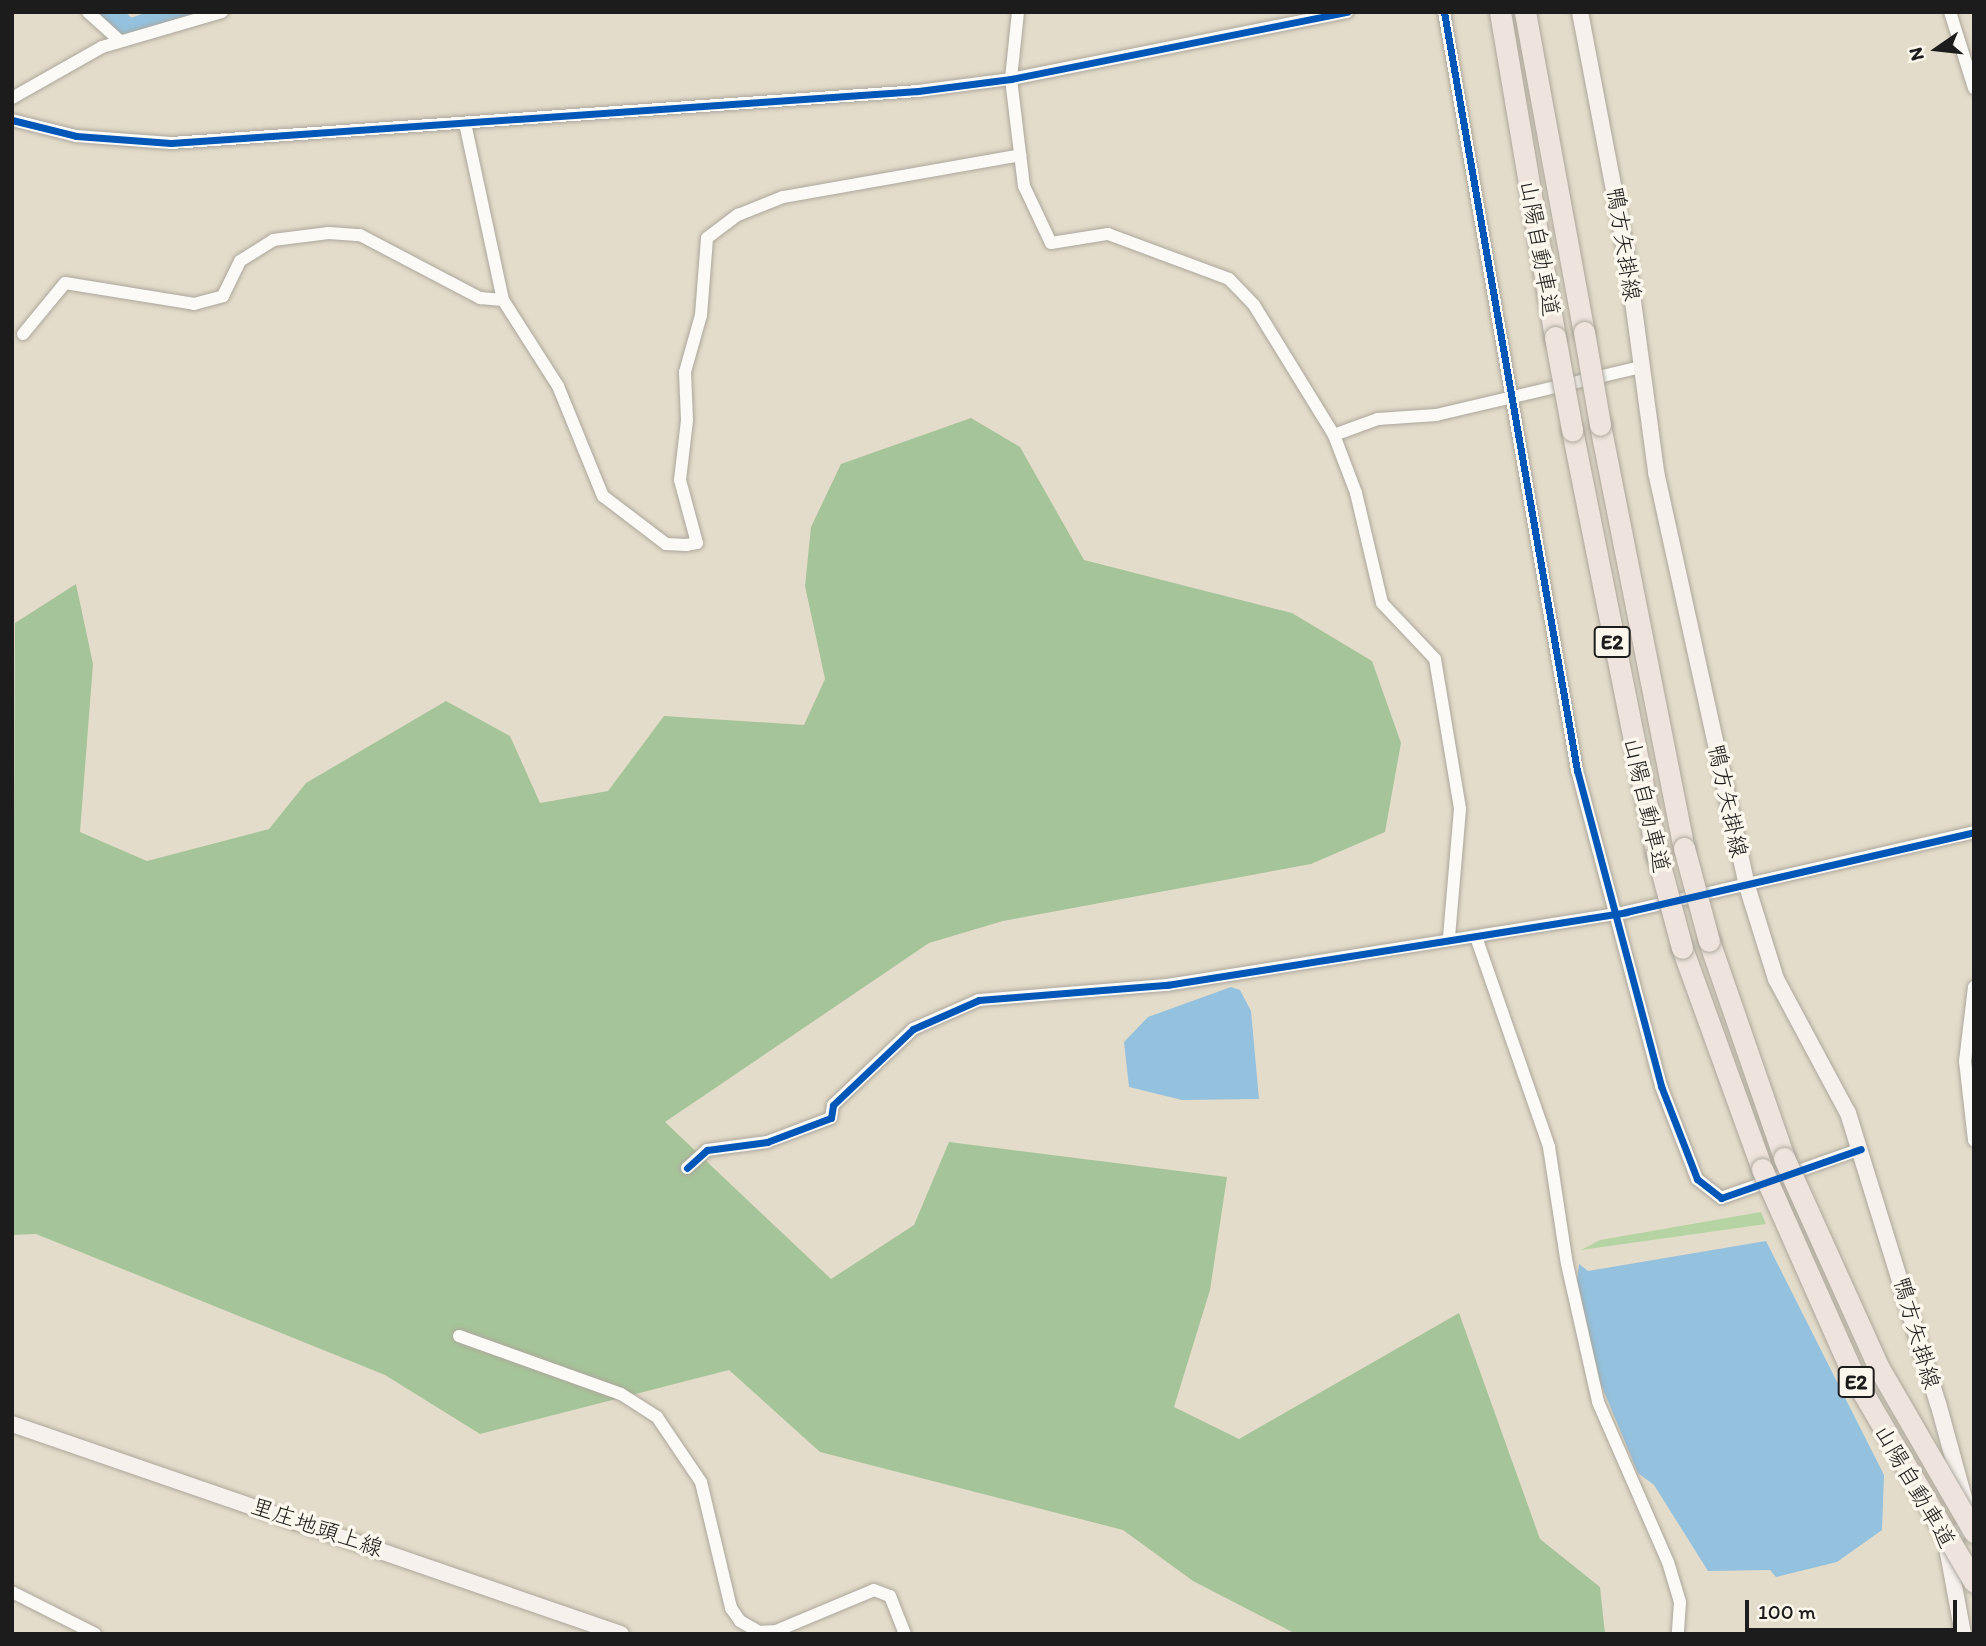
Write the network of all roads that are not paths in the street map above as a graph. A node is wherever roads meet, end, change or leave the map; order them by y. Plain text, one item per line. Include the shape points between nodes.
1 (88, 12) edge
2 (222, 12) edge
3 (1018, 12) edge
4 (1347, 12) edge
5 (1444, 12) edge
6 (1580, 12) edge
7 (1950, 12) edge
8 (1527, 19) edge
9 (1501, 21) edge
10 (118, 36) junction
11 (1011, 79) junction
12 (1974, 88) edge
13 (12, 98) edge
14 (12, 120) edge
15 (465, 123) junction
16 (1020, 155) junction
17 (503, 300) junction
18 (23, 334) dead end
19 (1641, 367) junction
20 (1513, 398) junction
21 (1334, 435) junction
22 (1974, 832) edge
23 (1747, 886) junction
24 (1612, 914) junction
25 (1449, 937) junction
26 (1476, 937) junction
27 (1974, 987) edge
28 (1974, 1140) edge
29 (1861, 1149) junction
30 (687, 1168) dead end
31 (460, 1336) dead end
32 (12, 1424) edge
33 (1966, 1480) edge
34 (1973, 1526) edge
35 (1974, 1582) edge
36 (12, 1592) edge
37 (611, 1632) edge
38 (95, 1634) edge
39 (905, 1634) edge
40 (1678, 1634) edge
41 (1963, 1634) edge

1 - 10 street
2 - 10 street
3 - 11 street
4 - 11 street
5 - 20 street
6 - 19 main road, 鴨方矢掛線
7 - 12 street
8 - 34 highway, 山陽自動車道 / E2, bridge via 1600,425 1684,848 1709,941 1784,1158 1879,1368
9 - 35 highway, 山陽自動車道 / E2, bridge via 1572,430 1657,854 1682,947 1762,1169 1855,1379
10 - 13 street
11 - 15 street
11 - 16 street
14 - 15 street via 141,143
15 - 17 street
16 - 17 street via 783,197 738,215 707,238 701,315 685,372 688,420 680,480 697,543 666,544 612,508 558,386
16 - 21 street via 1024,186 1051,243 1108,234 1229,279 1254,306
17 - 18 street via 480,299 360,235 329,233 273,240 240,261 223,296 194,304 65,283
19 - 20 street
19 - 23 main road, 鴨方矢掛線 via 1666,522
20 - 21 street via 1436,415 1395,416
20 - 24 street via 1577,770
21 - 25 street via 1356,493 1382,603 1435,659 1460,809
22 - 23 street
23 - 24 street
23 - 29 main road, 鴨方矢掛線 via 1776,979
24 - 26 street
24 - 29 street via 1661,1086 1708,1194 1735,1198
25 - 26 street
25 - 30 street via 1167,985 1007,996 956,1007 913,1029 833,1105 831,1118 767,1142 708,1150
26 - 40 street via 1549,1147 1566,1264 1598,1402 1668,1562 1680,1602
27 - 28 street via 1965,1061
29 - 33 main road, 鴨方矢掛線
31 - 39 street via 621,1394 657,1417 701,1482 731,1608 740,1620 759,1632 776,1632 874,1590 890,1596
32 - 37 main road, 里庄地頭上線
33 - 34 main road, 鴨方矢掛線
34 - 41 main road via 1957,1532 1948,1553
36 - 38 street

